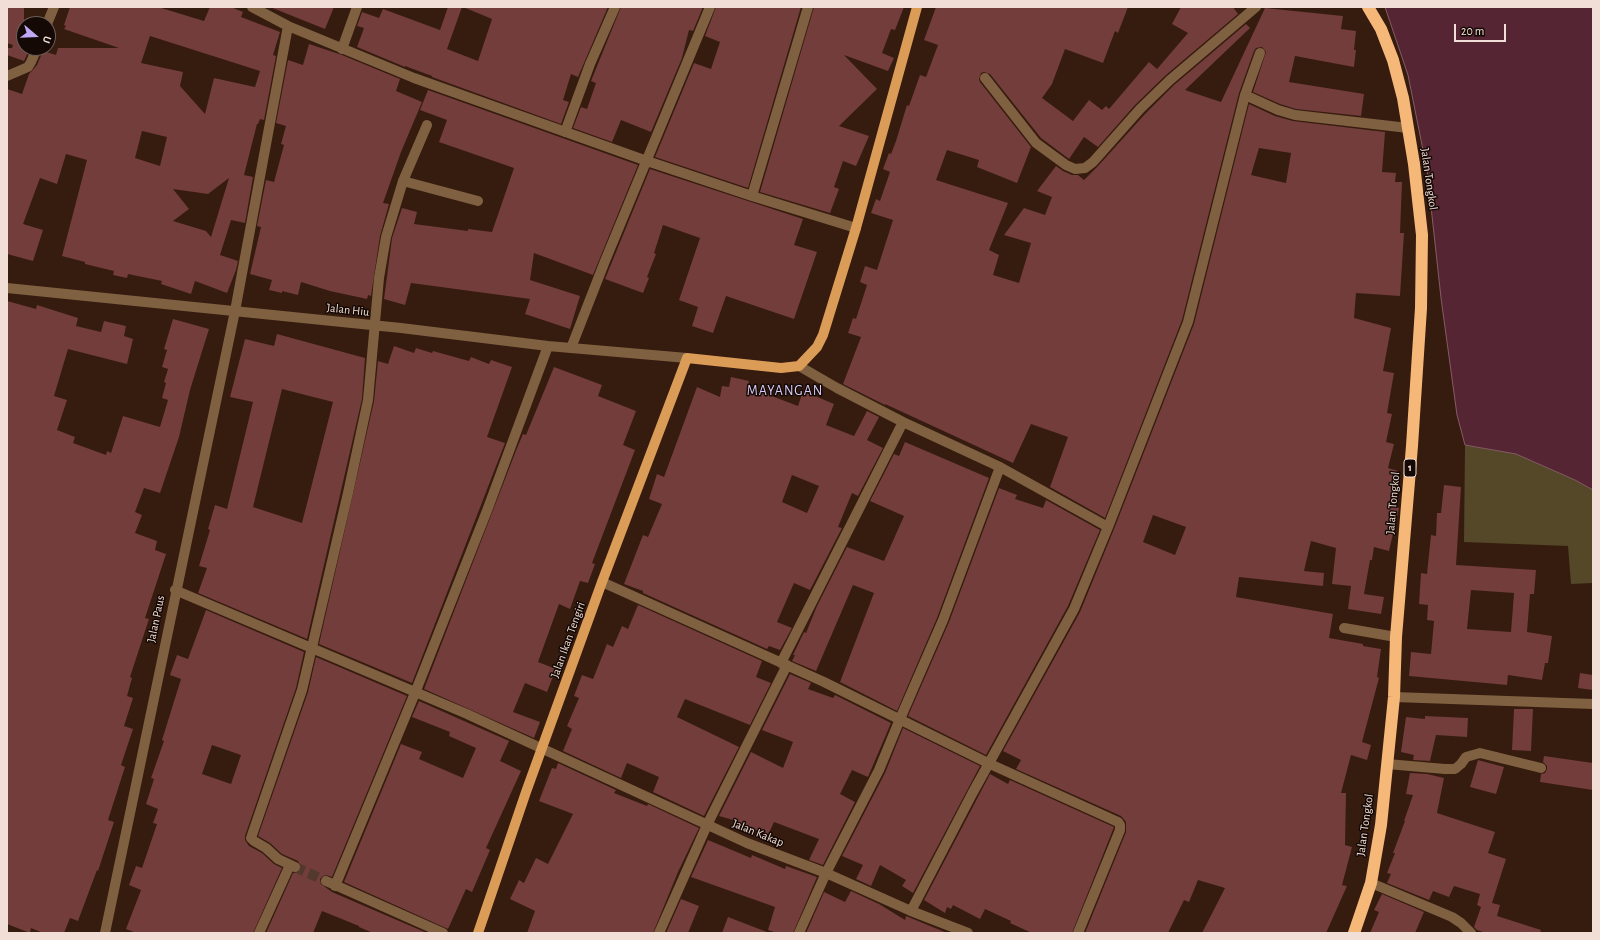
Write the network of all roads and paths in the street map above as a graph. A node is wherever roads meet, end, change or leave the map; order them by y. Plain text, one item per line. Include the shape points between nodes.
1 (252, 7) edge
2 (357, 7) edge
3 (615, 7) edge
4 (710, 7) edge
5 (808, 7) edge
6 (917, 7) edge
7 (1256, 7) edge
8 (1368, 7) edge
9 (288, 26) junction
10 (342, 48) junction
11 (1260, 53) dead end
12 (34, 56) edge
13 (7, 76) edge
14 (985, 78) dead end
15 (1245, 95) junction
16 (427, 125) dead end
17 (1408, 128) junction
18 (565, 132) junction
19 (647, 161) junction
20 (403, 181) junction
21 (752, 196) junction
22 (478, 201) dead end
23 (856, 228) junction
24 (7, 288) edge
25 (235, 311) junction
26 (374, 326) junction
27 (548, 346) junction
28 (571, 348) junction
29 (687, 358) junction
30 (799, 366) junction
31 (902, 422) junction
32 (1000, 467) junction
33 (1108, 527) junction
34 (602, 582) junction
35 (175, 590) junction
36 (1344, 628) dead end
37 (1396, 637) junction
38 (312, 648) junction
39 (784, 664) junction
40 (416, 693) junction
41 (1394, 697) junction
42 (1593, 704) edge
43 (900, 719) junction
44 (543, 749) junction
45 (990, 764) junction
46 (1387, 764) junction
47 (1541, 768) dead end
48 (707, 825) junction
49 (826, 873) junction
50 (1371, 883) junction
51 (911, 911) junction
52 (104, 933) edge
53 (259, 933) edge
54 (443, 933) edge
55 (478, 933) edge
56 (658, 933) edge
57 (799, 933) edge
58 (968, 933) edge
59 (1078, 933) edge
60 (1354, 933) edge
61 (1471, 933) edge

1 - 9 street
2 - 10 street
3 - 18 street via 590,64
4 - 19 street
5 - 21 street
6 - 23 main road
7 - 14 street via 1170,80 1085,168 1074,170 1036,143
8 - 17 highway, Jalan Tongkol / 1 via 1381,29 1393,60
9 - 10 street
9 - 25 street, Jalan Paus
10 - 18 street via 414,78
11 - 15 street
12 - 13 street via 28,67
15 - 17 street via 1295,115
15 - 33 street via 1188,322
16 - 20 street
17 - 37 highway, Jalan Tongkol / 1 via 1422,235 1421,308
18 - 19 street
19 - 21 street
19 - 28 street
20 - 22 street
20 - 26 street via 386,237
21 - 23 street
23 - 30 main road via 823,335 814,351
24 - 25 street, Jalan Hiu
25 - 26 street, Jalan Hiu
25 - 35 street, Jalan Paus
26 - 27 street, Jalan Hiu
26 - 38 street via 368,400
27 - 28 street, Jalan Hiu
27 - 40 street
28 - 29 street, Jalan Hiu
29 - 30 main road via 781,368
29 - 34 main road, Jalan Ikan Tengiri
30 - 31 street
31 - 32 street
31 - 39 street
32 - 33 street
32 - 43 street via 943,620
33 - 45 street via 1074,609
34 - 39 street
34 - 44 main road, Jalan Ikan Tengiri
35 - 38 street, Jalan Kakap
35 - 52 street, Jalan Paus
36 - 37 street
37 - 41 highway, Jalan Tongkol / 1
38 - 40 street, Jalan Kakap
38 - 53 street via 302,690 251,838 273,856 292,866
39 - 43 street
39 - 48 street
40 - 44 street, Jalan Kakap
40 - 54 street via 330,884
41 - 42 street
41 - 46 highway, Jalan Tongkol / 1
43 - 45 street
43 - 49 street via 879,770
44 - 48 street, Jalan Kakap
44 - 55 main road, Jalan Ikan Tengiri
45 - 51 street
45 - 59 street via 1120,825
46 - 47 street via 1455,769 1466,757 1480,753
46 - 50 highway, Jalan Tongkol / 1 via 1381,825
48 - 49 street, Jalan Kakap
48 - 56 street
49 - 51 street, Jalan Kakap
49 - 57 street
50 - 60 highway, Jalan Tongkol / 1
50 - 61 street via 1452,917
51 - 58 street, Jalan Kakap

